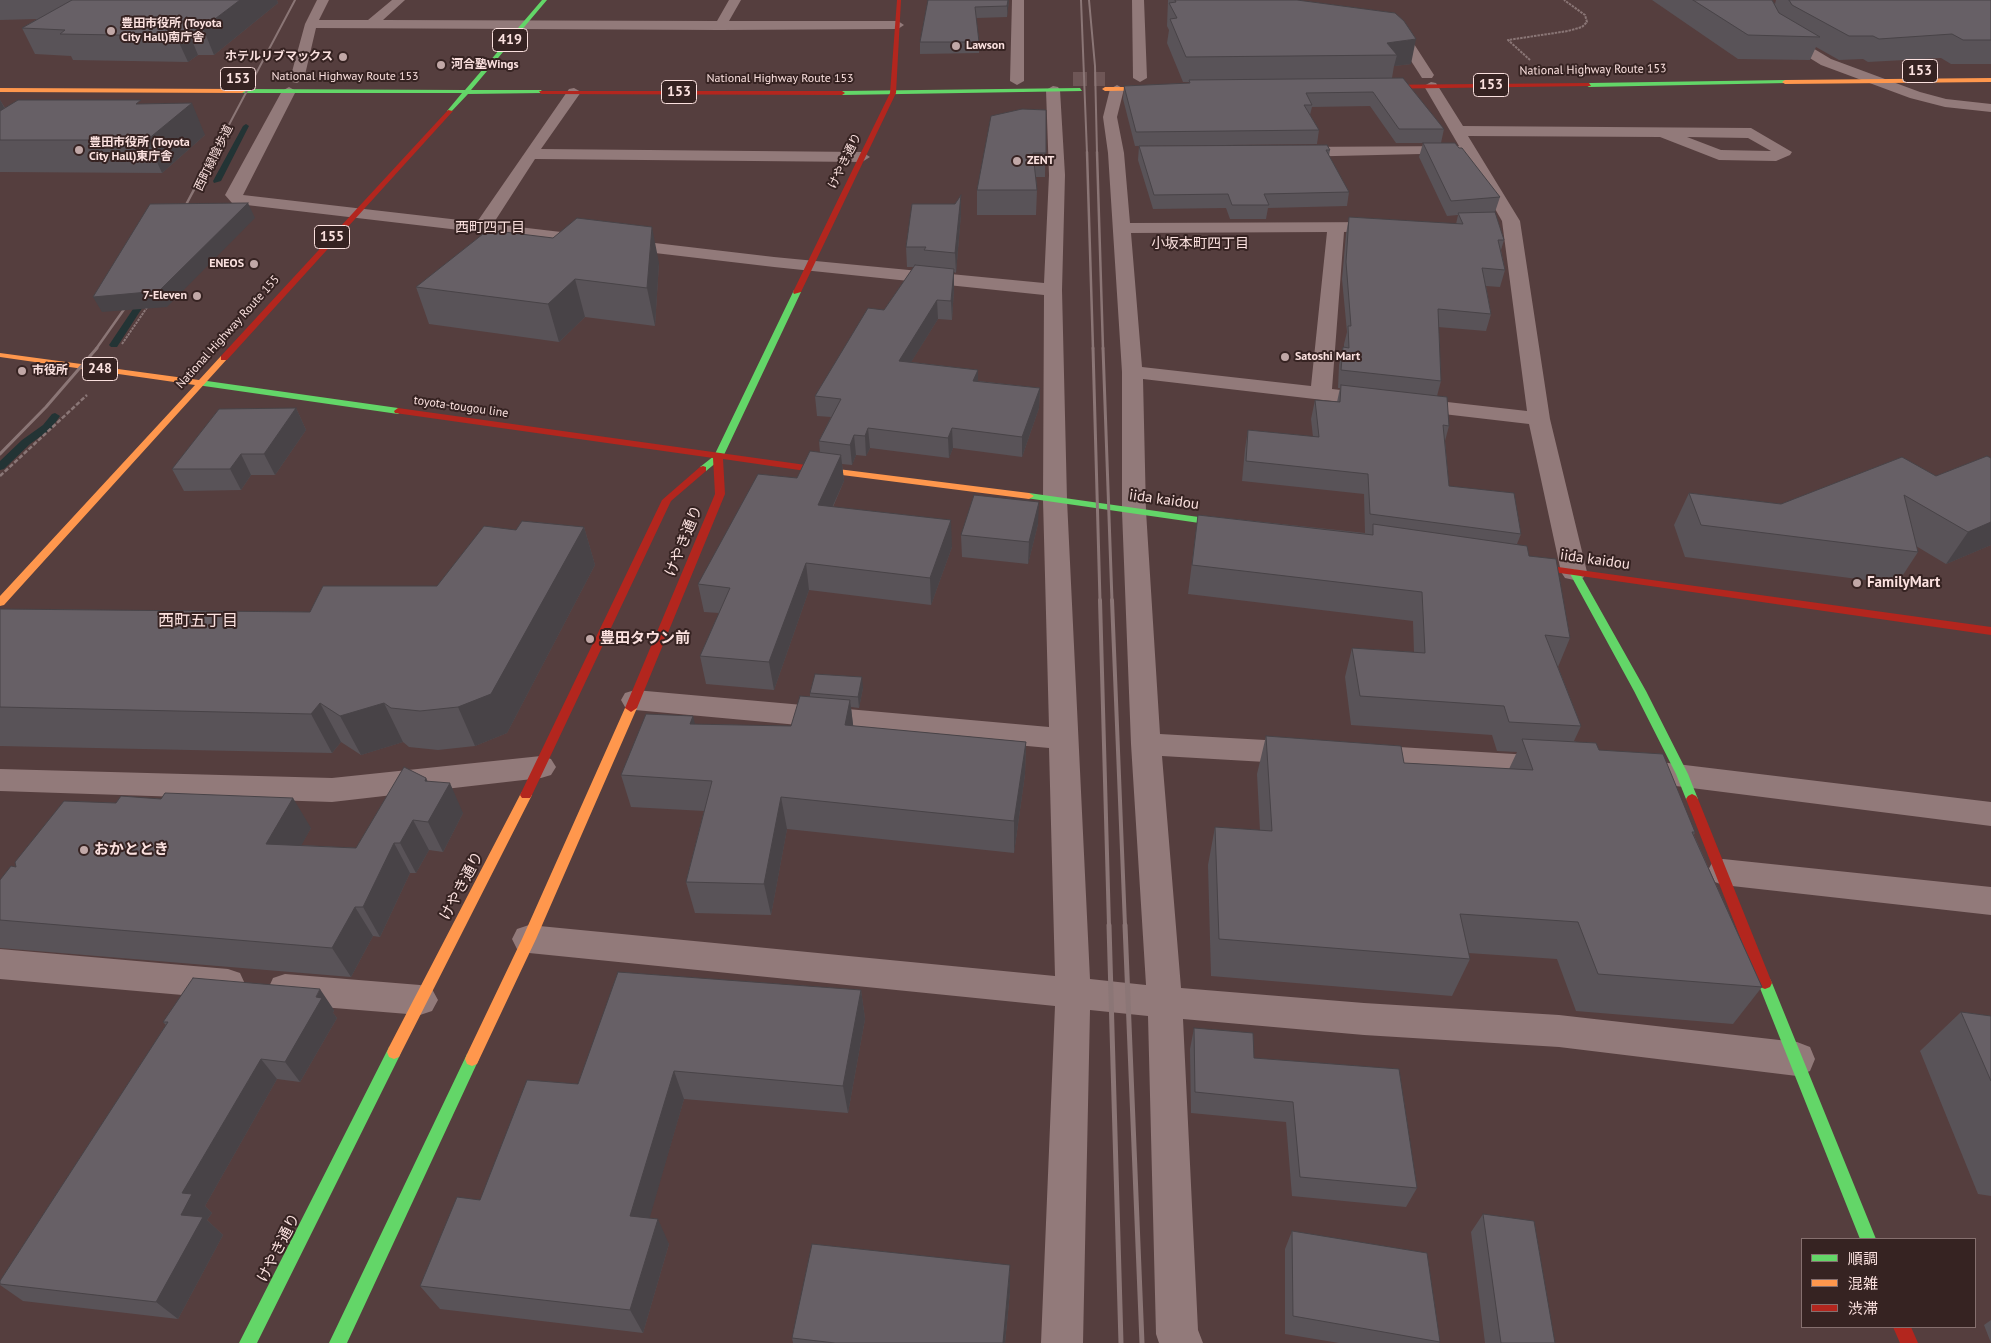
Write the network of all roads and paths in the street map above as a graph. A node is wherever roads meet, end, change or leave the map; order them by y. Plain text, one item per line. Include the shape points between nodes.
1 (323, 0) edge
2 (399, 0) edge
3 (546, 0) edge
4 (735, 0) edge
5 (899, 0) edge
6 (1018, 0) edge
7 (1138, 0) edge
8 (1564, 0) edge
9 (1756, 1) edge
10 (1776, 3) edge
11 (311, 24) junction
12 (371, 24) junction
13 (522, 25) junction
14 (898, 25) junction
15 (720, 26) junction
16 (1374, 27) edge
17 (1536, 65) dead end
18 (1991, 70) edge
19 (1849, 71) junction
20 (1140, 78) junction
21 (1169, 78) dead end
22 (238, 79) dead end
23 (1073, 79) tunnel mouth
24 (0, 80) edge
25 (470, 80) junction
26 (1429, 80) junction
27 (1991, 80) edge
28 (1017, 81) junction
29 (1365, 81) edge
30 (1878, 81) junction
31 (295, 82) junction
32 (1109, 86) junction
33 (894, 88) junction
34 (1176, 88) edge
35 (0, 90) edge
36 (1053, 90) junction
37 (1080, 90) tunnel mouth
38 (464, 92) junction
39 (574, 92) junction
40 (1991, 108) edge
41 (1459, 132) junction
42 (1662, 132) junction
43 (1469, 150) junction
44 (1273, 152) edge
45 (1116, 153) junction
46 (1136, 153) dead end
47 (530, 154) junction
48 (862, 157) junction
49 (354, 214) junction
50 (1511, 221) junction
51 (1492, 222) edge
52 (1404, 226) edge
53 (482, 227) junction
54 (1336, 227) junction
55 (1122, 228) junction
56 (810, 265) junction
57 (1052, 290) junction
58 (148, 305) edge
59 (122, 345) dead end
60 (0, 355) edge
61 (1132, 372) junction
62 (200, 383) junction
63 (93, 389) dead end
64 (1321, 394) junction
65 (1539, 419) junction
66 (718, 457) junction
67 (0, 476) edge
68 (1055, 500) junction
69 (1134, 511) junction
70 (1241, 526) edge
71 (1506, 563) edge
72 (1574, 572) junction
73 (0, 603) edge
74 (1991, 631) edge
75 (634, 700) junction
76 (1064, 739) junction
77 (1146, 744) junction
78 (541, 767) junction
79 (1573, 768) edge
80 (1632, 771) edge
81 (1682, 774) junction
82 (0, 780) edge
83 (1991, 814) edge
84 (1723, 872) junction
85 (1991, 901) edge
86 (529, 939) junction
87 (0, 964) edge
88 (1073, 993) junction
89 (420, 1000) junction
90 (1165, 1002) junction
91 (1797, 1059) junction
92 (1868, 1238) edge
93 (1902, 1328) edge
94 (248, 1343) edge
95 (338, 1343) edge
96 (1062, 1343) edge
97 (1182, 1343) edge
98 (1909, 1343) edge

1 - 11 street
2 - 12 street
3 - 13 main road, 419
4 - 15 street
5 - 14 main road
6 - 28 street
7 - 20 street
8 - 17 path via 1585,15 1587,22 1582,27 1508,40
9 - 10 street
9 - 19 street via 1764,7 1780,35 1826,62
11 - 12 street
11 - 31 street
12 - 13 street
13 - 15 street
13 - 25 main road, 419
14 - 15 street
14 - 33 main road
16 - 26 street via 1400,33
18 - 19 main road, National Highway Route 153 / 153
19 - 26 main road, National Highway Route 153 / 153
19 - 30 street
20 - 21 main road
20 - 32 main road
22 - 24 main road, 153
23 - 28 main road, National Highway Route 153 / 153
25 - 33 main road, National Highway Route 153 / 153
25 - 38 main road, National Highway Route 155 / 155
26 - 29 main road, National Highway Route 153 / 153
26 - 30 main road, National Highway Route 153 / 153
26 - 41 street
27 - 30 main road, National Highway Route 153 / 153
28 - 33 main road, National Highway Route 153 / 153
30 - 40 street via 1945,103
31 - 35 main road, National Highway Route 153 / 153
31 - 38 main road, National Highway Route 153 / 153
31 - 49 street via 233,195 238,199
32 - 34 main road
32 - 45 street
33 - 36 main road, National Highway Route 153 / 153
33 - 39 main road, National Highway Route 153 / 153
33 - 48 main road, けやき通り
36 - 37 main road, National Highway Route 153 / 153
36 - 57 street via 1057,175
38 - 39 main road, National Highway Route 153 / 153
38 - 49 main road, National Highway Route 155 / 155
39 - 47 street
41 - 42 street
41 - 43 street
42 - 42 street via 1751,133 1784,152 1776,156 1719,156
43 - 44 street
43 - 50 street
45 - 46 street
45 - 55 street
47 - 48 street
47 - 53 street
48 - 56 main road, けやき通り
49 - 53 street
49 - 62 main road, National Highway Route 155 / 155
50 - 51 street
50 - 65 street
52 - 54 street
53 - 56 street
54 - 55 street
54 - 64 street
55 - 61 street
56 - 57 street
56 - 66 main road, けやき通り
57 - 68 street
58 - 59 path
60 - 62 main road, 248
61 - 64 street
61 - 69 street
62 - 66 main road, toyota-tougou line
62 - 73 main road, National Highway Route 155 / 155
63 - 67 path
64 - 65 street
65 - 72 street
66 - 68 main road, iida kaidou
66 - 75 main road, けやき通り via 720,494
66 - 78 main road, けやき通り via 667,500
68 - 69 main road, iida kaidou
68 - 76 street
69 - 70 main road, iida kaidou
69 - 77 street
71 - 72 main road, iida kaidou
72 - 74 main road, iida kaidou
72 - 81 main road
75 - 76 street
75 - 86 main road, けやき通り
76 - 88 street
77 - 79 street
77 - 90 street
78 - 82 street via 332,790
78 - 89 main road, けやき通り
80 - 81 street
81 - 83 street
81 - 84 main road
84 - 85 street
84 - 91 main road
86 - 88 street
86 - 95 main road, けやき通り
87 - 89 street
88 - 90 street
88 - 96 street
89 - 94 main road, けやき通り
90 - 91 street via 1559,1031
90 - 97 street via 1177,1334
91 - 92 main road
93 - 98 main road

